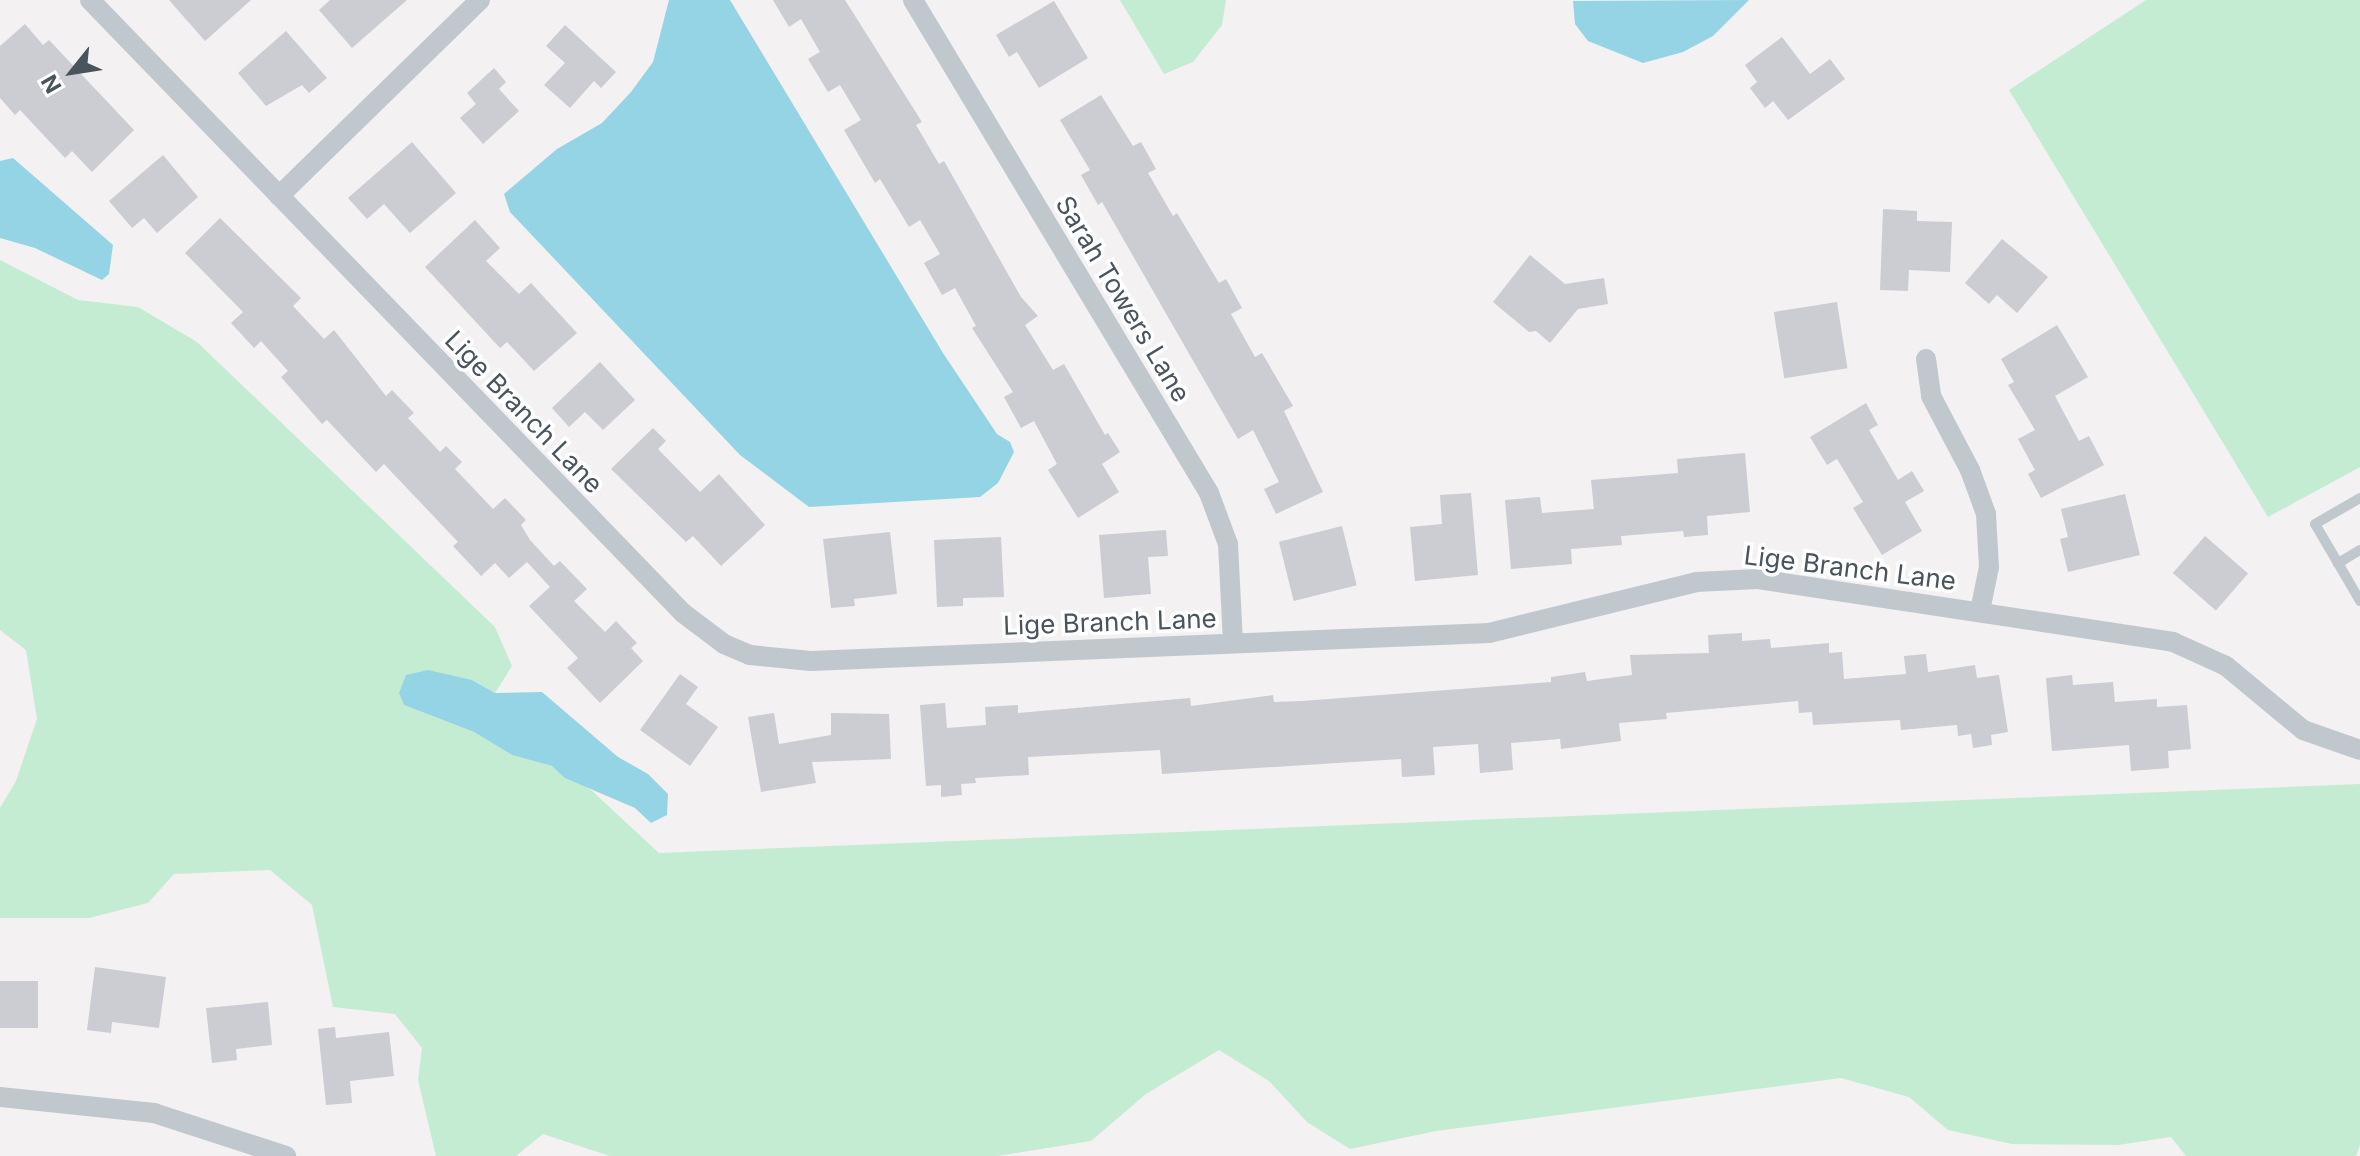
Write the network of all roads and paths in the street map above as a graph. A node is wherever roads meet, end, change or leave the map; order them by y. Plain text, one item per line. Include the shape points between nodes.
1 (90, 0) edge
2 (480, 0) edge
3 (913, 0) edge
4 (279, 196) junction
5 (1926, 359) dead end
6 (2360, 498) edge
7 (2360, 550) edge
8 (2338, 563) junction
9 (2360, 601) edge
10 (1980, 611) junction
11 (1233, 643) junction
12 (2360, 750) edge
13 (0, 1097) edge
14 (286, 1156) edge

1 - 4 street, Lige Branch Lane
2 - 4 street
3 - 11 street, Sarah Towers Lane via 1209,493 1228,544
4 - 11 street, Lige Branch Lane via 683,613 724,644 750,655 811,661
5 - 10 street via 1931,396 1970,470 1986,514 1989,567
6 - 8 lane via 2315,524
7 - 8 lane
8 - 9 lane
10 - 11 street, Lige Branch Lane via 1783,582 1716,579 1489,633
10 - 12 street, Lige Branch Lane via 2145,636 2199,651 2250,683 2303,730
13 - 14 street via 154,1113

